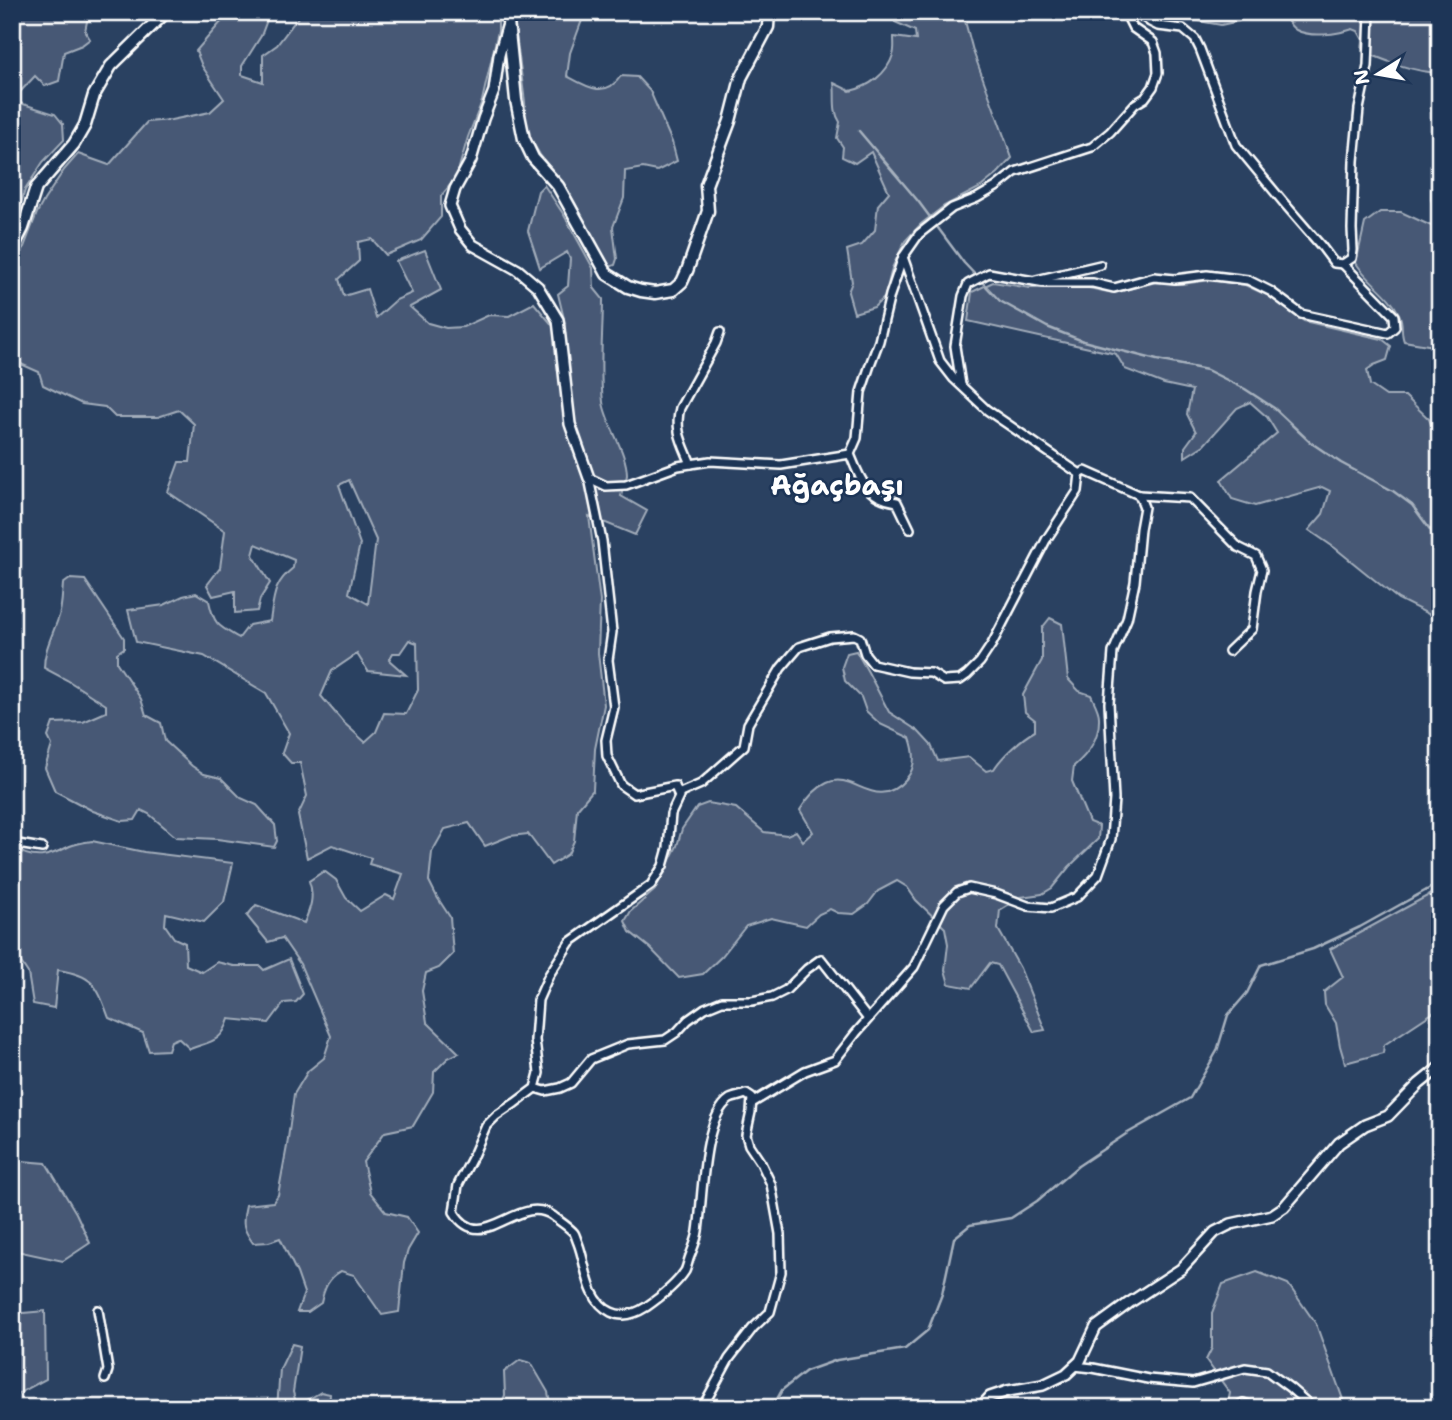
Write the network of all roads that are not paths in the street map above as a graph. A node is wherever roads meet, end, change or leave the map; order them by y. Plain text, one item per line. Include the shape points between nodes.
1 (166, 12) edge
2 (506, 12) edge
3 (769, 12) edge
4 (1370, 12) edge
5 (1131, 13) edge
6 (508, 24) junction
7 (12, 250) edge
8 (904, 257) junction
9 (1343, 264) junction
10 (1100, 265) dead end
11 (1032, 281) junction
12 (720, 332) dead end
13 (961, 386) junction
14 (850, 454) junction
15 (691, 464) junction
16 (1080, 474) junction
17 (589, 478) junction
18 (1139, 495) junction
19 (910, 529) dead end
20 (1229, 651) dead end
21 (678, 794) junction
22 (12, 840) edge
23 (42, 848) dead end
24 (868, 1019) junction
25 (1440, 1068) edge
26 (535, 1088) junction
27 (752, 1103) junction
28 (98, 1310) dead end
29 (1074, 1366) junction
30 (105, 1380) dead end
31 (702, 1408) edge
32 (980, 1408) edge
33 (1234, 1408) edge
34 (1257, 1408) edge
35 (1313, 1408) edge

1 - 7 main road via 111,66 74,144 36,188
2 - 6 main road
3 - 6 main road via 768,27 741,78 706,185 708,211 687,271 678,287 664,292 628,287 607,274 558,186 533,158 519,113
4 - 9 street via 1368,66 1354,161 1353,250 1352,258
5 - 8 street via 1133,28 1153,42 1157,53 1158,73 1145,98 1092,147 1015,172 996,187 952,208 919,234
5 - 9 street via 1190,34 1236,145 1334,263
6 - 17 street via 494,90 450,206 460,229 474,245 538,287 558,320 570,424
8 - 13 street via 940,361
8 - 14 street via 861,392 857,438
9 - 11 street via 1394,316 1395,327 1388,333 1301,314 1248,280 1207,275 1154,277 1114,288
10 - 11 street
11 - 13 street via 989,273 968,285 955,346
12 - 15 street via 677,419
13 - 16 street via 987,410
14 - 15 street via 781,465
14 - 19 street via 859,477 874,495 897,502
15 - 17 street via 626,485 606,486
16 - 18 street via 1085,471
16 - 21 street via 1078,491 1046,540 992,644 967,675 944,681 931,673 873,664 854,635 830,637 799,648 781,668 748,724 744,746 701,784
17 - 21 street via 603,541 612,632 608,660 614,707 607,756 621,785 634,794 675,786
18 - 20 street via 1190,498 1238,547 1256,555 1262,570 1252,629
18 - 24 street via 1144,507 1135,582 1113,652 1108,703 1114,799 1111,839 1098,875 1077,897 1051,908 1028,906 969,888 957,891 944,905 914,967
21 - 26 street via 663,866 652,885 570,942 549,975 538,1000
22 - 23 street
24 - 26 street via 821,959 772,997 722,1001 705,1008 665,1040 628,1044 591,1059 571,1083 545,1091
24 - 27 street via 835,1060 805,1071
25 - 29 street via 1388,1116 1339,1143 1284,1207 1215,1233 1181,1269 1096,1327
26 - 27 street via 486,1126 458,1185 454,1212 472,1228 495,1225 522,1212 550,1214 574,1233 594,1296 612,1313 627,1315 660,1297 685,1271 698,1234 709,1133 730,1099 746,1094
27 - 31 street via 746,1135 771,1184 781,1272 770,1312 729,1359
28 - 30 street via 108,1370
29 - 32 street via 1043,1385 990,1397
29 - 35 street via 1193,1383 1245,1368 1267,1371
33 - 34 street via 1243,1403

